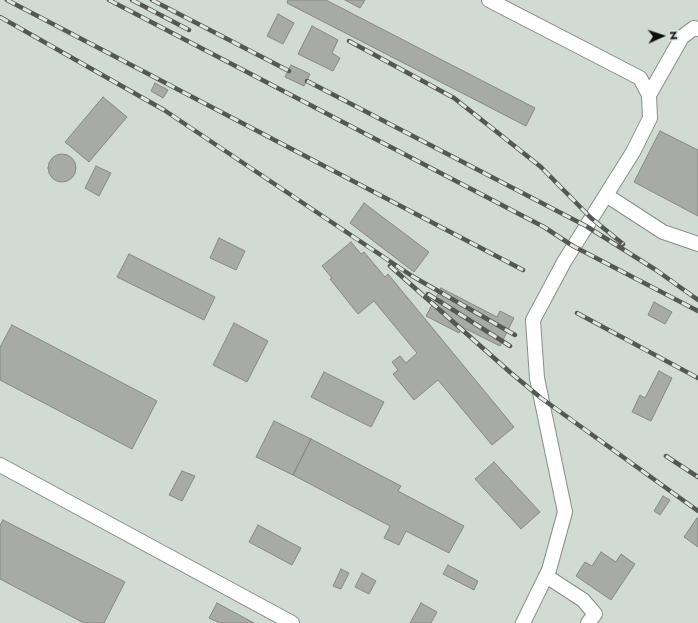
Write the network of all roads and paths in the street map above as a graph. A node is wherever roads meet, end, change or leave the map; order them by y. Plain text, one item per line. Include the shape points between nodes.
1 (489, 0) edge
2 (698, 29) edge
3 (649, 95) junction
4 (606, 195) junction
5 (698, 244) edge
6 (0, 465) edge
7 (546, 576) junction
8 (292, 623) edge
9 (523, 623) edge
10 (588, 623) edge

1 - 3 lane via 640,78
2 - 3 lane via 694,28 682,37
3 - 4 lane via 650,118 633,152
4 - 5 lane via 663,232
4 - 7 lane via 564,262 533,320 537,378 565,512 550,570
6 - 8 lane
7 - 9 lane
7 - 10 lane via 583,600 595,614

